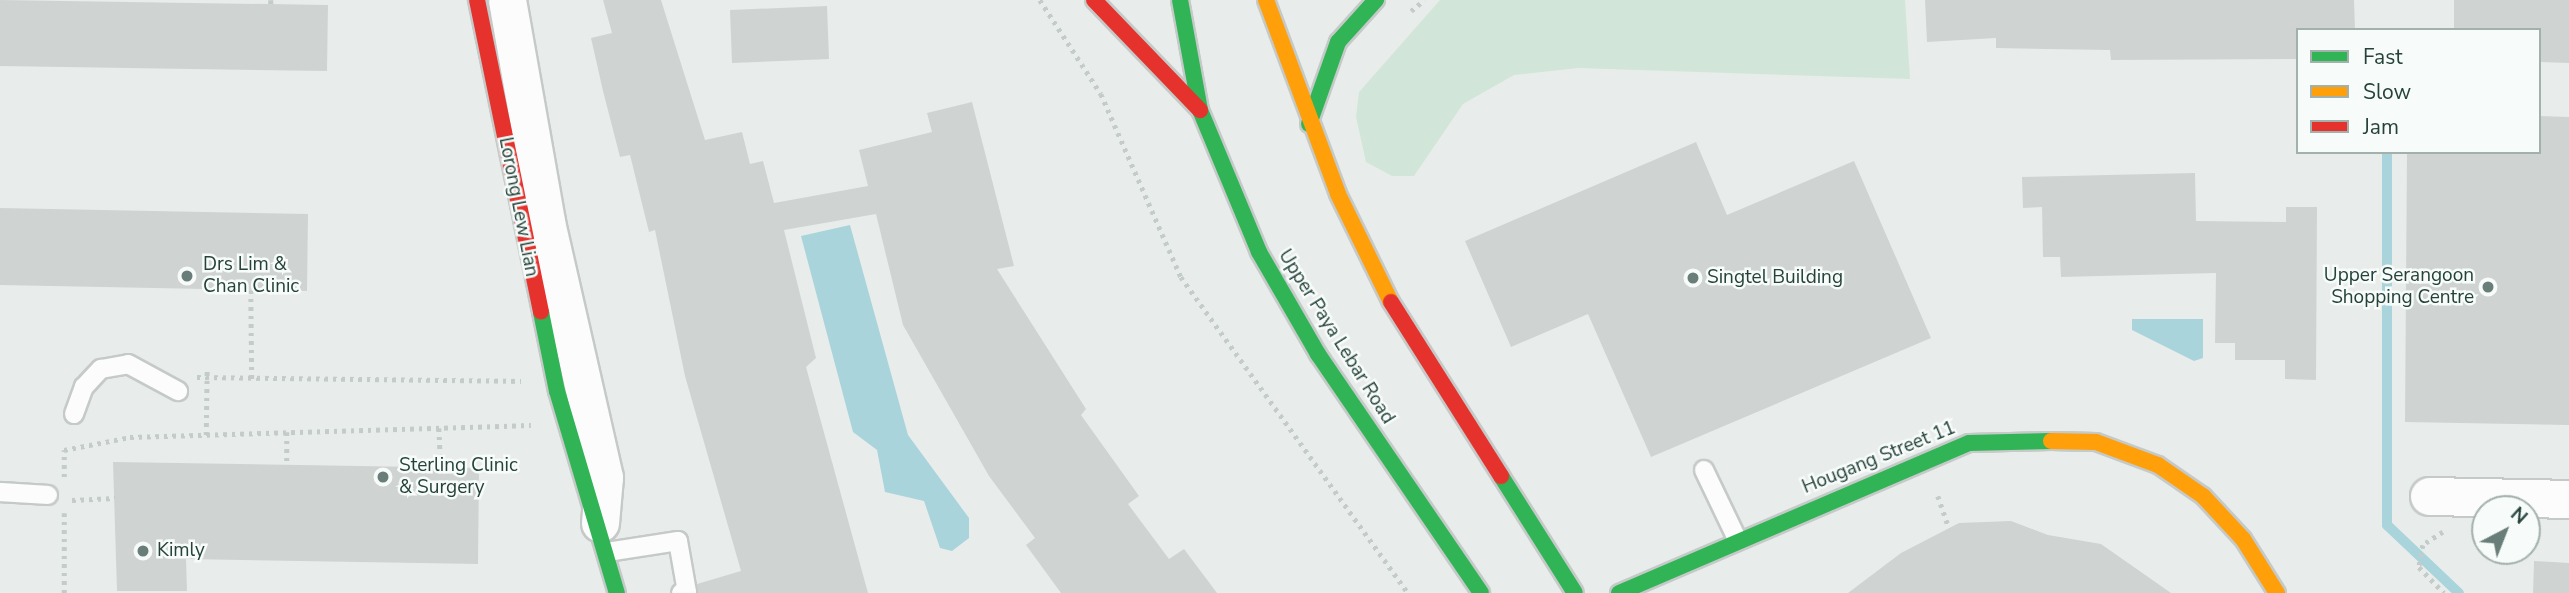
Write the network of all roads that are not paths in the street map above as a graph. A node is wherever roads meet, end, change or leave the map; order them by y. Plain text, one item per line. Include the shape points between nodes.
1 (477, 0) edge
2 (508, 0) edge
3 (1094, 0) edge
4 (1180, 0) edge
5 (1266, 0) edge
6 (1376, 0) edge
7 (1200, 110) junction
8 (1309, 124) junction
9 (546, 222) junction
10 (183, 384) road end
11 (74, 414) dead end
12 (551, 419) junction
13 (1704, 470) dead end
14 (0, 492) edge
15 (2429, 496) dead end
16 (56, 497) road end
17 (2569, 499) edge
18 (604, 538) junction
19 (1737, 539) junction
20 (617, 593) edge
21 (681, 593) edge
22 (1481, 593) edge
23 (1575, 593) edge
24 (1619, 593) edge
25 (2277, 593) edge

1 - 12 main road, Lorong Lew Lian
2 - 9 street, Lorong Lew Lian
3 - 7 main road
4 - 7 main road, Upper Paya Lebar Road
5 - 8 main road
6 - 8 main road via 1338,42
7 - 22 main road, Upper Paya Lebar Road via 1259,252 1318,354
8 - 23 main road via 1393,306
9 - 12 street, Lorong Lew Lian via 570,383 569,408
9 - 18 street, Lorong Lew Lian via 604,477
10 - 11 lane via 128,364 101,369 83,387
12 - 18 main road, Lorong Lew Lian
13 - 19 lane
14 - 16 lane
15 - 17 street
18 - 20 main road, Lorong Lew Lian
18 - 21 lane via 678,541 687,592
19 - 24 main road, Hougang Street 11
19 - 25 main road, Hougang Street 11 via 1969,443 2096,442 2158,465 2203,496 2243,539

